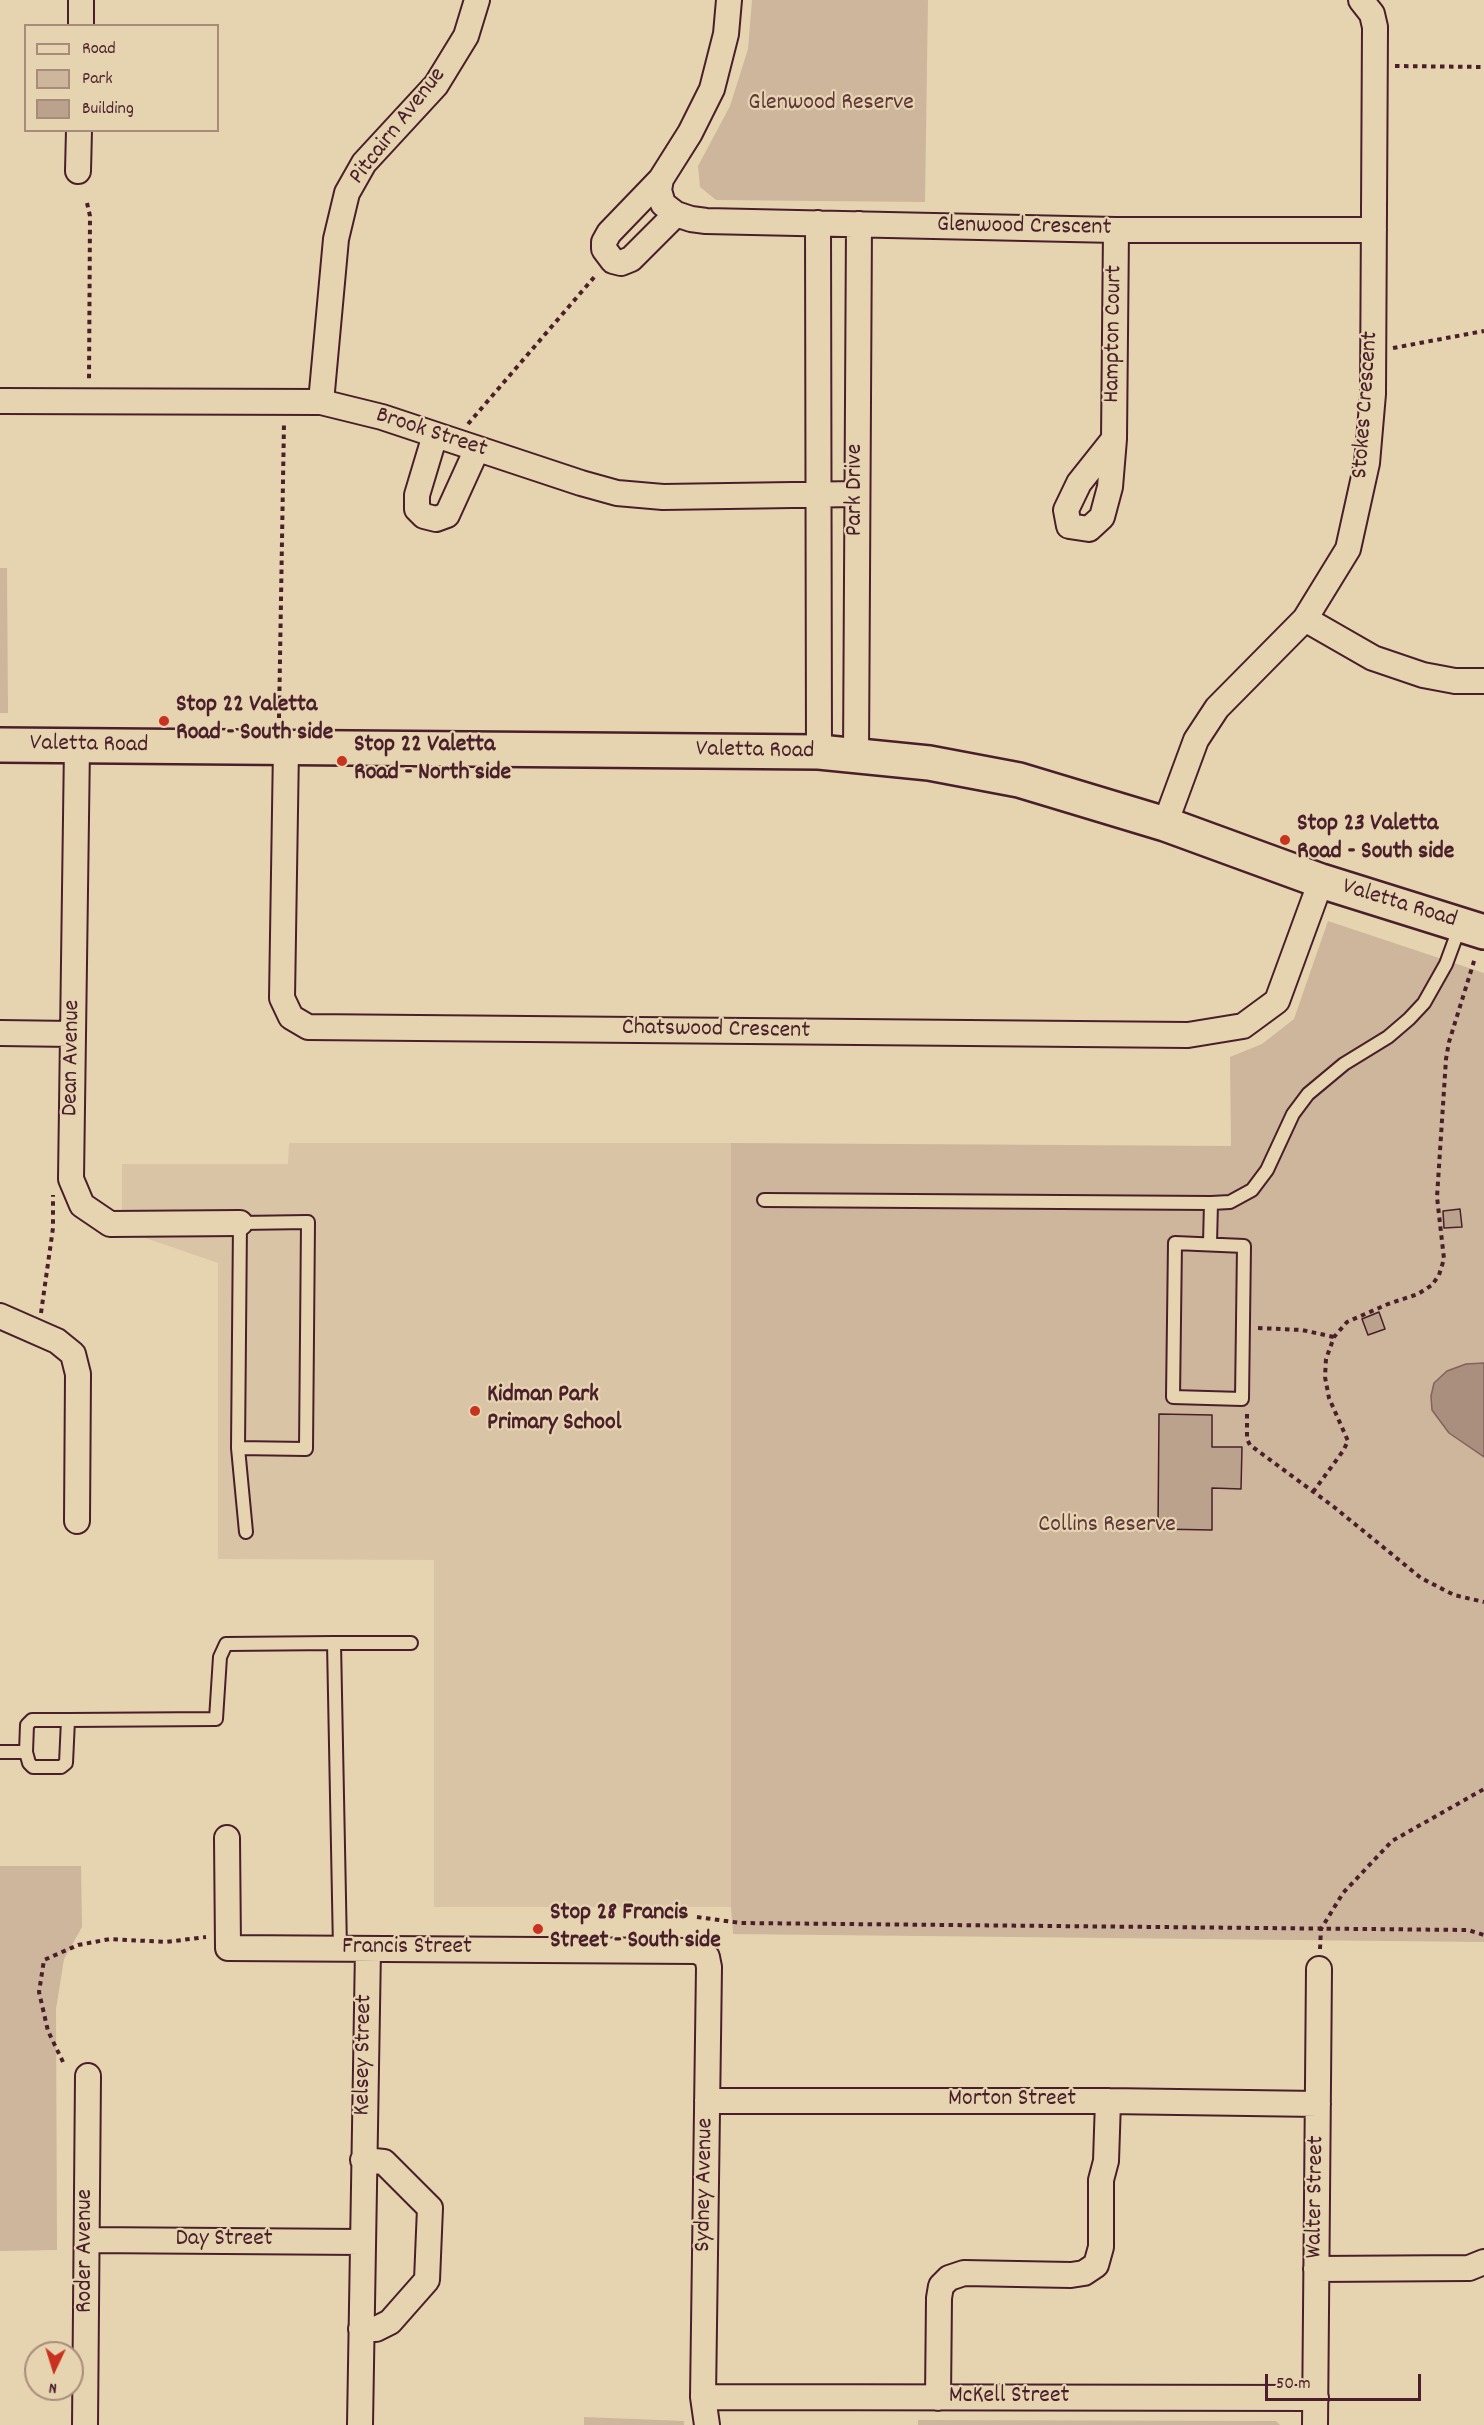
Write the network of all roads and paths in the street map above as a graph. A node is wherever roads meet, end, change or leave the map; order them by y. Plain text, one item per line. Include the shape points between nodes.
1 (81, 0) edge
2 (477, 0) edge
3 (729, 0) edge
4 (1361, 0) edge
5 (81, 24) edge
6 (1374, 66) junction
7 (1484, 67) edge
8 (79, 132) edge
9 (78, 171) dead end
10 (661, 179) junction
11 (87, 203) dead end
12 (676, 214) junction
13 (818, 223) junction
14 (859, 224) junction
15 (1116, 230) junction
16 (1374, 230) junction
17 (610, 259) junction
18 (1484, 331) edge
19 (1373, 351) junction
20 (0, 401) edge
21 (89, 402) junction
22 (321, 402) junction
23 (284, 403) junction
24 (444, 438) junction
25 (1114, 439) dead end
26 (477, 449) junction
27 (857, 494) junction
28 (820, 495) junction
29 (1305, 618) junction
30 (1484, 681) edge
31 (283, 733) junction
32 (0, 745) edge
33 (77, 746) junction
34 (819, 752) junction
35 (856, 756) junction
36 (1165, 824) junction
37 (1321, 881) junction
38 (1473, 938) edge
39 (0, 1033) edge
40 (73, 1034) junction
41 (53, 1192) dead end
42 (764, 1200) dead end
43 (1211, 1203) junction
44 (240, 1223) junction
45 (1210, 1243) junction
46 (0, 1316) edge
47 (1254, 1328) dead end
48 (34, 1330) junction
49 (1334, 1337) junction
50 (1242, 1400) junction
51 (238, 1448) junction
52 (1313, 1492) junction
53 (77, 1521) dead end
54 (246, 1532) dead end
55 (1484, 1602) edge
56 (334, 1643) junction
57 (411, 1643) dead end
58 (68, 1720) junction
59 (0, 1752) edge
60 (26, 1752) junction
61 (1484, 1790) edge
62 (227, 1838) dead end
63 (697, 1917) dead end
64 (1321, 1929) junction
65 (1484, 1935) edge
66 (213, 1937) dead end
67 (340, 1949) junction
68 (368, 1949) junction
69 (698, 1951) joint
70 (1319, 1969) dead end
71 (63, 2062) dead end
72 (88, 2076) dead end
73 (707, 2101) junction
74 (1108, 2101) junction
75 (1318, 2104) junction
76 (363, 2160) junction
77 (87, 2240) junction
78 (362, 2242) junction
79 (1484, 2262) edge
80 (1316, 2269) junction
81 (360, 2328) junction
82 (703, 2397) junction
83 (938, 2398) junction
84 (1316, 2398) junction
85 (85, 2425) edge
86 (360, 2425) edge
87 (706, 2425) edge
88 (1315, 2425) edge

1 - 5 street
2 - 22 street, Pitcairn Avenue via 466,36 436,86 364,163 347,193 336,239
3 - 10 street via 726,34 712,89 690,134
4 - 6 street, Stokes Crescent via 1372,14 1375,27
6 - 7 path
6 - 16 street, Stokes Crescent
8 - 9 street
10 - 12 street via 663,204
10 - 17 street via 609,233 603,249
11 - 21 path
12 - 13 street, Glenwood Crescent via 706,222
12 - 17 street via 638,254 621,263
13 - 14 street, Glenwood Crescent
13 - 28 street, Park Drive
14 - 15 street, Glenwood Crescent
14 - 27 street, Park Drive
15 - 16 street, Glenwood Crescent
15 - 25 street, Hampton Court
16 - 19 street, Stokes Crescent
17 - 24 path
18 - 19 path
19 - 29 street, Stokes Crescent via 1367,463 1348,549
20 - 21 street, Brook Street
21 - 23 street, Brook Street
22 - 23 street, Brook Street
22 - 24 street, Brook Street
23 - 31 path
24 - 26 street, Brook Street
24 - 26 street via 417,495 417,509 424,516 435,519 447,515
26 - 28 street, Brook Street via 617,493 663,497
27 - 28 street, Brook Street
27 - 35 street, Park Drive
28 - 34 street, Park Drive
29 - 30 street via 1373,658 1423,675
29 - 36 street, Stokes Crescent via 1212,716 1196,740
31 - 33 street, Valetta Road
31 - 34 street, Valetta Road
31 - 37 street, Chatswood Crescent via 282,998 291,1017 308,1027 1188,1035 1243,1026 1277,1001
32 - 33 street, Valetta Road
33 - 40 street, Dean Avenue
34 - 35 street, Valetta Road
35 - 36 street, Valetta Road via 928,763 1019,780
36 - 37 street, Valetta Road
37 - 38 street, Valetta Road
38 - 43 lane via 1409,1020 1308,1094 1252,1190 1230,1202
38 - 49 path via 1446,1059 1437,1197 1444,1259 1440,1275 1418,1294 1347,1322
39 - 40 street
40 - 44 street, Dean Avenue via 71,1179 82,1205 110,1224
41 - 48 path via 53,1228 42,1309
42 - 43 lane
43 - 45 lane
44 - 51 lane
44 - 51 lane via 308,1222 306,1449
45 - 50 lane via 1244,1246
45 - 50 lane via 1175,1243 1173,1397
46 - 48 street
47 - 49 path via 1302,1330
48 - 53 street via 73,1354 78,1374
49 - 52 path via 1325,1377 1329,1398 1348,1441
50 - 52 path via 1250,1445
51 - 54 lane
52 - 55 path via 1421,1578 1454,1595
56 - 57 lane
56 - 58 lane via 226,1644 220,1657 216,1719
56 - 67 lane
58 - 60 lane via 32,1720 27,1725
58 - 60 lane via 66,1763 61,1767 33,1767
59 - 60 lane
61 - 64 path via 1392,1841 1343,1893
62 - 67 street, Francis Street via 228,1948
63 - 64 path via 741,1923
64 - 65 path via 1468,1930
66 - 71 path via 166,1942 110,1939 78,1945 44,1960 39,1992 48,2031
67 - 68 street, Francis Street
68 - 69 street, Francis Street
68 - 76 street, Kelsey Street
69 - 73 street, Sydney Avenue via 707,1957 709,1967
70 - 75 street, Walter Street
72 - 77 street, Roder Avenue
73 - 74 street, Morton Street
73 - 82 street, Sydney Avenue
74 - 75 street, Morton Street
74 - 83 street via 1106,2161 1101,2180 1101,2247 1096,2265 1071,2275 964,2273 949,2278 941,2286 939,2298
75 - 80 street, Walter Street
76 - 78 street, Kelsey Street
76 - 81 street via 384,2162 430,2208 428,2280 390,2322 376,2329
77 - 78 street, Day Street
77 - 85 street, Roder Avenue
78 - 81 street, Kelsey Street
79 - 80 street via 1468,2268
80 - 84 street, Walter Street
81 - 86 street, Kelsey Street
82 - 83 street, McKell Street
82 - 87 street, Sydney Avenue
83 - 84 street, McKell Street
84 - 88 street, Walter Street

